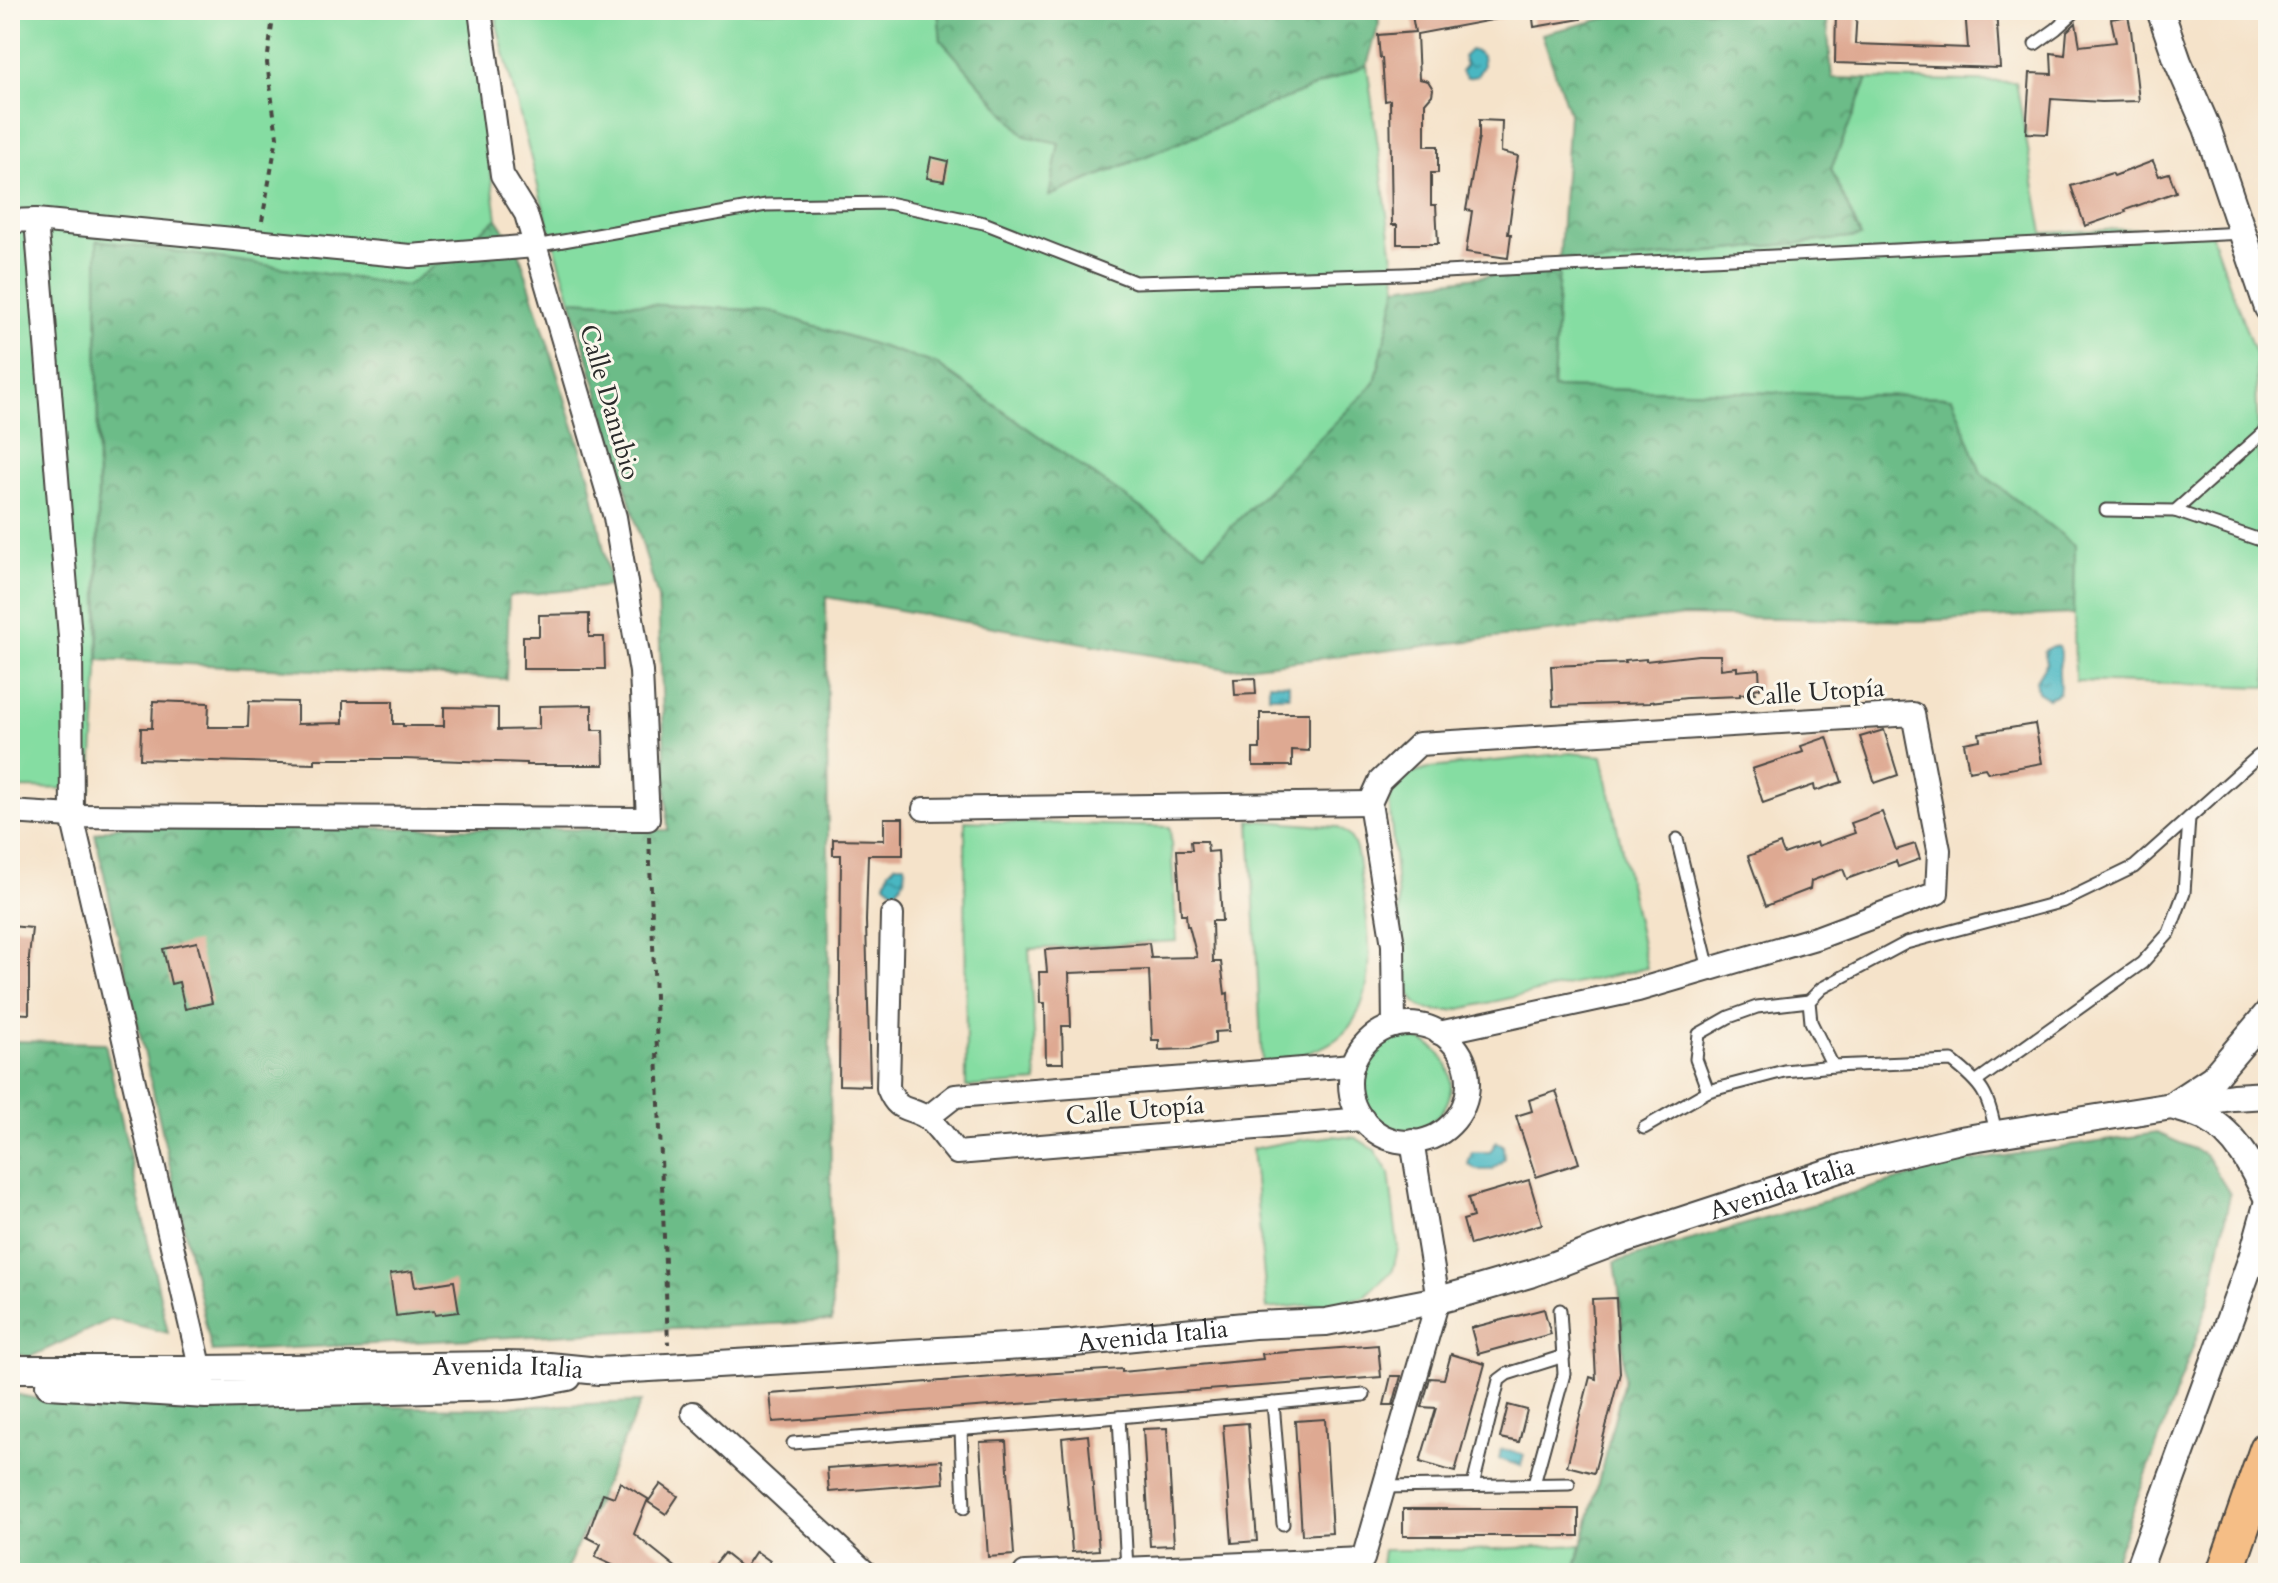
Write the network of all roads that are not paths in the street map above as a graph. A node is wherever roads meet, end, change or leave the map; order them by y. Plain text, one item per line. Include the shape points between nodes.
1 (480, 10) edge
2 (2077, 10) edge
3 (2160, 10) edge
4 (2035, 44) dead end
5 (36, 220) junction
6 (10, 221) edge
7 (2243, 233) junction
8 (535, 246) junction
9 (2268, 308) edge
10 (2268, 428) edge
11 (2106, 510) dead end
12 (2175, 511) junction
13 (2268, 545) edge
14 (2268, 750) edge
15 (1370, 803) junction
16 (924, 809) dead end
17 (10, 812) edge
18 (72, 816) junction
19 (2189, 818) junction
20 (1677, 839) dead end
21 (892, 915) dead end
22 (1709, 969) junction
23 (1809, 1001) junction
24 (2268, 1013) edge
25 (1394, 1026) junction
26 (1439, 1033) junction
27 (1353, 1065) junction
28 (1833, 1066) junction
29 (1977, 1081) junction
30 (1708, 1091) junction
31 (2268, 1095) edge
32 (2172, 1106) junction
33 (927, 1118) junction
34 (1363, 1119) junction
35 (1644, 1128) dead end
36 (1997, 1134) junction
37 (1412, 1141) junction
38 (2268, 1200) edge
39 (1438, 1300) junction
40 (1560, 1310) dead end
41 (1564, 1356) junction
42 (10, 1369) edge
43 (10, 1376) edge
44 (204, 1382) junction
45 (1364, 1395) dead end
46 (1273, 1403) junction
47 (693, 1413) dead end
48 (1119, 1417) junction
49 (961, 1430) junction
50 (793, 1443) dead end
51 (2268, 1449) edge
52 (1534, 1484) junction
53 (1569, 1484) dead end
54 (1473, 1485) junction
55 (1384, 1487) junction
56 (964, 1508) dead end
57 (1283, 1524) dead end
58 (1363, 1566) edge
59 (1127, 1569) junction
60 (866, 1573) edge
61 (1025, 1573) edge
62 (2137, 1573) edge
63 (2225, 1573) edge

1 - 8 street, Calle Danubio via 502,175 526,214
2 - 4 lane
3 - 7 street
5 - 6 street
5 - 8 street via 410,256
5 - 18 street via 71,649
7 - 8 lane via 1135,282 984,223 888,203 766,205
7 - 9 street
8 - 18 street, Calle Danubio via 615,517 641,672 648,819
10 - 12 lane
11 - 12 lane
12 - 13 lane
14 - 19 lane
15 - 16 street
15 - 22 street, Calle Utopía via 1380,781 1419,744 1913,714 1939,850 1937,893 1819,937
15 - 25 street via 1393,945
17 - 18 street
18 - 44 street
19 - 23 lane via 2134,867 2064,901 1906,943 1822,988
19 - 29 lane via 2184,893 2169,933 2142,963
20 - 22 lane
21 - 33 street, Calle Utopía via 888,1088 902,1108
22 - 26 street, Calle Utopía via 1638,990
23 - 28 lane via 1811,1022
23 - 30 lane via 1757,1007 1699,1034 1696,1059
24 - 32 street via 2213,1078
25 - 26 street via 1422,1025
25 - 27 street via 1369,1039
26 - 37 street via 1464,1063 1465,1102 1441,1132
27 - 33 street, Calle Utopía via 955,1096
27 - 34 street via 1350,1091
28 - 29 lane via 1952,1061
28 - 30 lane via 1784,1071
29 - 36 lane via 1991,1106
30 - 35 lane
31 - 32 street, Avenida Italia
32 - 36 street, Avenida Italia
32 - 38 street via 2206,1118 2228,1136 2247,1157
33 - 34 street, Calle Utopía via 957,1153
34 - 37 street via 1384,1137
36 - 39 street, Avenida Italia via 1845,1167
37 - 39 street
38 - 62 street via 2252,1258
39 - 44 street, Avenida Italia via 1326,1322 1074,1343 599,1371 502,1387
39 - 55 street
40 - 41 lane
41 - 52 lane via 1564,1374
41 - 54 lane via 1499,1380
42 - 44 street
43 - 44 street via 68,1387
45 - 46 lane
46 - 48 lane
46 - 57 lane
47 - 60 street
48 - 49 lane
48 - 59 lane
49 - 50 lane
49 - 56 lane
51 - 63 highway
52 - 53 lane
52 - 54 lane
54 - 55 lane
55 - 58 street
58 - 59 street
59 - 61 street

